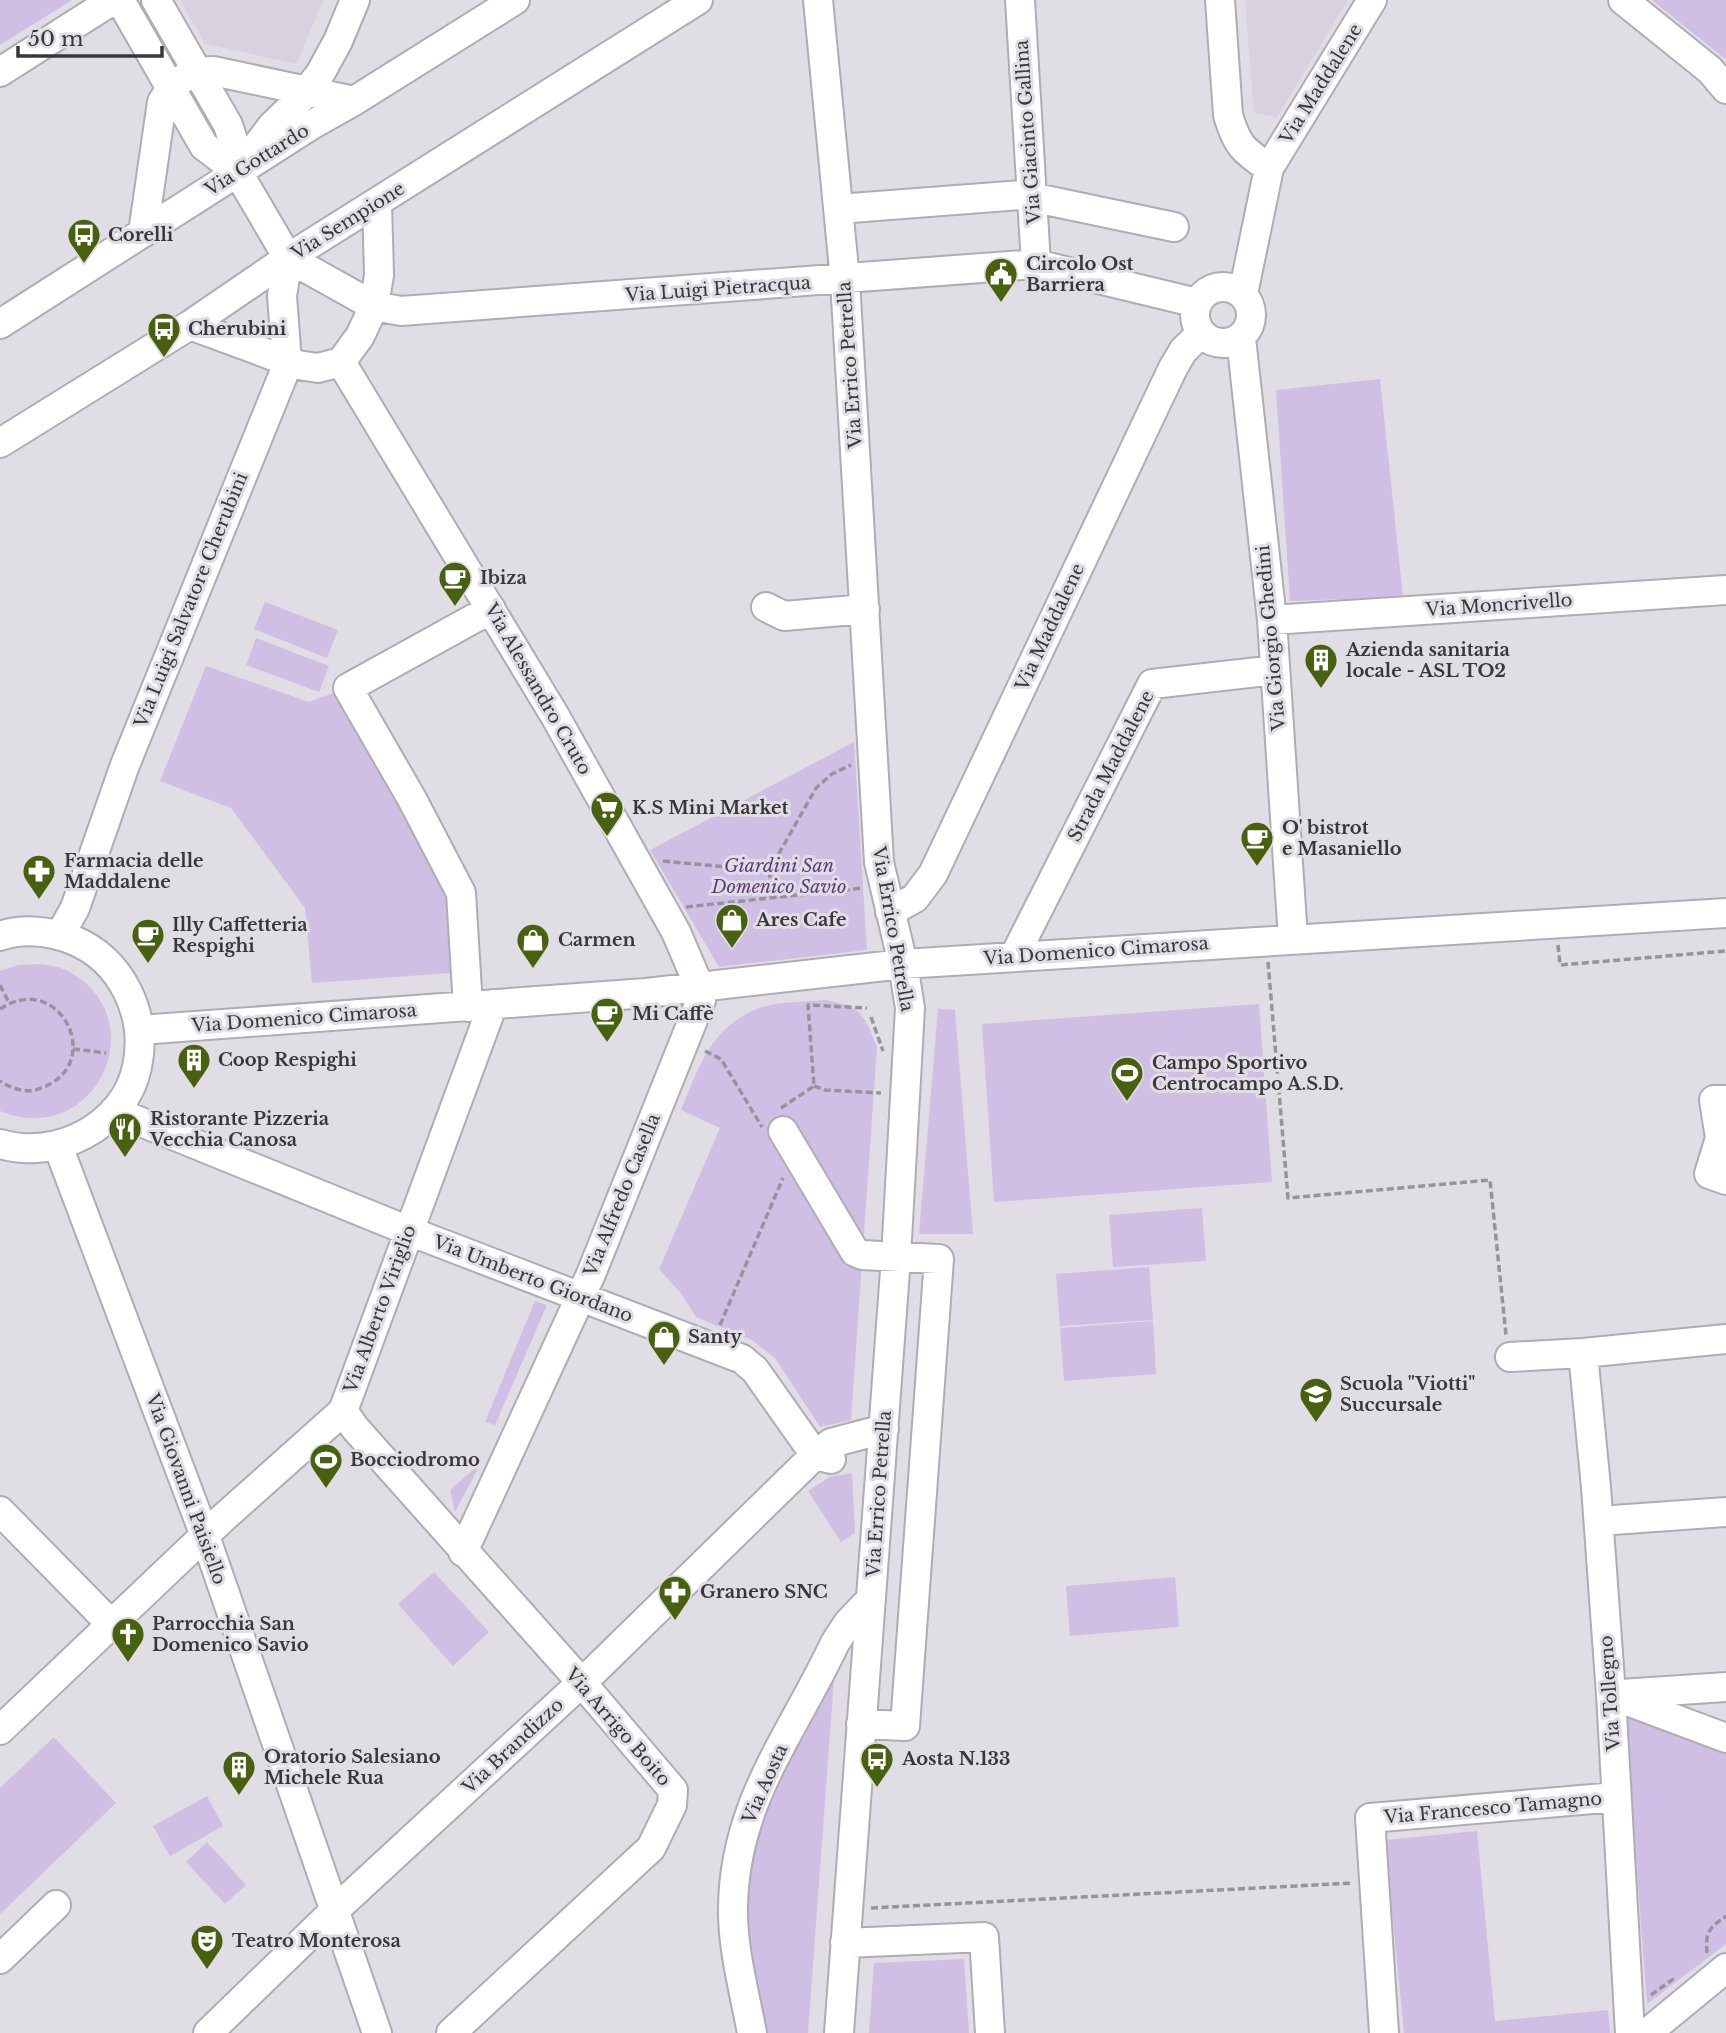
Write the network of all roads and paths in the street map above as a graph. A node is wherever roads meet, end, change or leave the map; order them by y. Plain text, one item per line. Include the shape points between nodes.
1 (113, 0) edge
2 (120, 0) edge
3 (156, 0) edge
4 (355, 0) edge
5 (515, 0) edge
6 (698, 0) edge
7 (818, 0) edge
8 (1020, 0) edge
9 (1220, 0) edge
10 (1372, 0) edge
11 (1623, 0) edge
12 (197, 71) junction
13 (0, 72) edge
14 (170, 87) junction
15 (1726, 89) edge
16 (307, 91) junction
17 (354, 102) junction
18 (1269, 168) junction
19 (242, 179) junction
20 (1032, 196) junction
21 (377, 203) junction
22 (838, 209) junction
23 (1174, 227) dead end
24 (143, 233) junction
25 (284, 252) junction
26 (1036, 264) junction
27 (845, 280) junction
28 (1243, 294) junction
29 (1197, 303) junction
30 (374, 306) junction
31 (0, 324) edge
32 (191, 326) junction
33 (1201, 333) junction
34 (1241, 338) junction
35 (287, 362) junction
36 (341, 362) junction
37 (0, 443) edge
38 (1726, 590) edge
39 (766, 607) dead end
40 (491, 609) junction
41 (865, 609) junction
42 (1272, 620) junction
43 (1275, 670) junction
44 (856, 762) dead end
45 (656, 861) dead end
46 (769, 871) junction
47 (881, 873) junction
48 (774, 898) junction
49 (684, 907) dead end
50 (890, 912) junction
51 (1726, 913) edge
52 (60, 935) junction
53 (0, 936) edge
54 (1279, 940) junction
55 (1558, 944) dead end
56 (1726, 951) edge
57 (1014, 957) junction
58 (903, 964) junction
59 (0, 985) edge
60 (700, 988) junction
61 (9, 1003) junction
62 (480, 1005) junction
63 (867, 1008) dead end
64 (0, 1009) edge
65 (140, 1030) junction
66 (686, 1039) junction
67 (74, 1049) junction
68 (106, 1053) dead end
69 (0, 1081) edge
70 (814, 1086) junction
71 (883, 1093) dead end
72 (1726, 1100) edge
73 (114, 1111) junction
74 (777, 1125) junction
75 (0, 1144) edge
76 (58, 1146) junction
77 (1726, 1180) edge
78 (409, 1231) junction
79 (896, 1257) junction
80 (580, 1297) junction
81 (1726, 1339) edge
82 (711, 1347) junction
83 (1583, 1353) junction
84 (1517, 1357) joint
85 (343, 1411) junction
86 (883, 1440) junction
87 (815, 1455) junction
88 (0, 1511) edge
89 (1726, 1512) edge
90 (1599, 1521) junction
91 (205, 1536) junction
92 (463, 1552) junction
93 (871, 1598) junction
94 (112, 1625) junction
95 (582, 1683) junction
96 (1726, 1687) edge
97 (1611, 1695) junction
98 (861, 1724) junction
99 (0, 1730) edge
100 (1726, 1738) edge
101 (1616, 1797) junction
102 (1374, 1882) junction
103 (56, 1905) dead end
104 (848, 1909) junction
105 (334, 1911) junction
106 (1726, 1916) edge
107 (845, 1943) junction
108 (0, 1959) edge
109 (1697, 1960) dead end
110 (1726, 1968) edge
111 (1678, 1975) dead end
112 (1626, 1989) junction
113 (208, 2033) edge
114 (377, 2033) edge
115 (451, 2033) edge
116 (752, 2033) edge
117 (839, 2033) edge
118 (990, 2033) edge
119 (1384, 2033) edge
120 (1630, 2033) edge
121 (1647, 2033) edge

1 - 13 street
2 - 14 street
3 - 12 street
4 - 16 street via 332,53
5 - 17 street, Via Gottardo
6 - 21 street, Via Sempione
7 - 22 street, Via Errico Petrella
8 - 20 street, Via Giacinto Gallina
9 - 18 street via 1228,115 1240,147
10 - 18 street, Via Maddalene
11 - 15 street via 1710,70
12 - 14 street
12 - 16 street
12 - 19 street via 228,125
14 - 19 street via 204,146
14 - 24 street via 162,102
16 - 17 street
16 - 19 street via 272,126
17 - 19 street, Via Gottardo via 313,124
18 - 28 street
19 - 24 street, Via Gottardo
19 - 25 street
20 - 22 street
20 - 23 street
20 - 26 street, Via Giacinto Gallina
21 - 25 street, Via Sempione
21 - 30 street via 379,275
22 - 27 street, Via Errico Petrella
24 - 31 street, Via Gottardo
25 - 30 street, Via Luigi Pietracqua
25 - 32 street, Via Sempione
25 - 35 street, Via Luigi Salvatore Cherubini
26 - 27 street, Via Luigi Pietracqua
26 - 29 street, Via Luigi Pietracqua
27 - 30 street, Via Luigi Pietracqua via 401,311
27 - 41 street, Via Errico Petrella
28 - 29 street via 1222,287 1207,292
28 - 34 street via 1251,316
29 - 33 street via 1195,319
30 - 36 street via 360,337
32 - 35 street
32 - 37 street, Via Sempione
33 - 34 street via 1216,343
33 - 50 street, Via Maddalene via 1173,368 933,874 915,898
34 - 42 street, Via Giorgio Ghedini
35 - 36 street via 318,368
35 - 52 street, Via Luigi Salvatore Cherubini via 124,765 75,908
36 - 40 street, Via Alessandro Cruto
38 - 42 street, Via Moncrivello
39 - 41 street via 784,615
40 - 60 street, Via Alessandro Cruto via 676,932
40 - 62 street via 348,688 461,893
41 - 47 street, Via Errico Petrella
42 - 43 street, Via Giorgio Ghedini
43 - 54 street, Via Giorgio Ghedini
43 - 57 street, Strada Maddalene via 1152,684
44 - 46 path via 816,788
45 - 46 path
46 - 48 path
47 - 48 path via 865,873 865,888
47 - 50 street, Via Errico Petrella
48 - 49 path
50 - 58 street, Via Errico Petrella
51 - 54 street, Via Domenico Cimarosa
52 - 53 street via 30,931
52 - 65 street via 87,946 113,968 131,996
54 - 57 street, Via Domenico Cimarosa
54 - 84 path via 1288,1198 1490,1180 1507,1342
55 - 56 path via 1560,965
57 - 58 street, Via Domenico Cimarosa
58 - 60 street, Via Domenico Cimarosa
58 - 79 street, Via Errico Petrella via 910,1008
59 - 61 path
60 - 62 street, Via Domenico Cimarosa
60 - 66 street, Via Alfredo Casella via 701,1000
61 - 64 path
61 - 67 path via 24,999 55,1008 69,1026
62 - 65 street, Via Domenico Cimarosa
62 - 78 street, Via Alberto Viriglio
63 - 70 path via 808,1005
65 - 73 street via 137,1067
66 - 74 path via 721,1059
66 - 80 street, Via Alfredo Casella
67 - 68 path
67 - 69 path via 62,1076 50,1085 22,1091
70 - 71 path
70 - 74 path
72 - 77 street via 1714,1100 1720,1138 1709,1174
73 - 76 street via 89,1133
73 - 78 street, Via Umberto Giordano
74 - 79 street via 855,1252
74 - 82 path
75 - 76 street via 31,1149
76 - 91 street, Via Giovanni Paisiello
78 - 80 street, Via Umberto Giordano
78 - 85 street, Via Alberto Viriglio
79 - 86 street, Via Errico Petrella
79 - 98 street via 939,1259 905,1726
80 - 82 street, Via Umberto Giordano
80 - 92 street, Via Alfredo Casella
81 - 83 street
82 - 87 street, Via Umberto Giordano via 742,1359 755,1370
83 - 84 street
83 - 90 street, Via Tollegno
85 - 91 street, Via Alberto Viriglio
85 - 92 street, Via Arrigo Boito
86 - 87 street, Via Brandizzo via 831,1443
86 - 93 street, Via Errico Petrella
87 - 95 street, Via Brandizzo
88 - 94 street
89 - 90 street
90 - 97 street, Via Tollegno
91 - 94 street, Via Alberto Viriglio
91 - 105 street, Via Giovanni Paisiello
92 - 95 street, Via Arrigo Boito
93 - 98 street, Via Errico Petrella
93 - 116 street, Via Aosta via 835,1643 763,1780 742,1837 733,1915
94 - 99 street, Via Alberto Viriglio
95 - 105 street, Via Brandizzo
95 - 115 street, Via Arrigo Boito via 673,1790 672,1805 651,1847
96 - 97 street
97 - 100 street
97 - 101 street, Via Tollegno
98 - 104 street, Via Errico Petrella
101 - 102 street, Via Francesco Tamagno via 1370,1818
101 - 112 street, Via Tollegno
102 - 104 path
102 - 119 street
103 - 108 street
104 - 107 street, Via Errico Petrella
105 - 113 street, Via Brandizzo
105 - 114 street, Via Giovanni Paisiello
106 - 109 path via 1712,1926 1705,1937 1707,1953
107 - 117 street, Via Errico Petrella
107 - 118 street via 984,1937
110 - 121 street
111 - 112 path via 1650,1996 1643,1988
112 - 120 street, Via Tollegno

